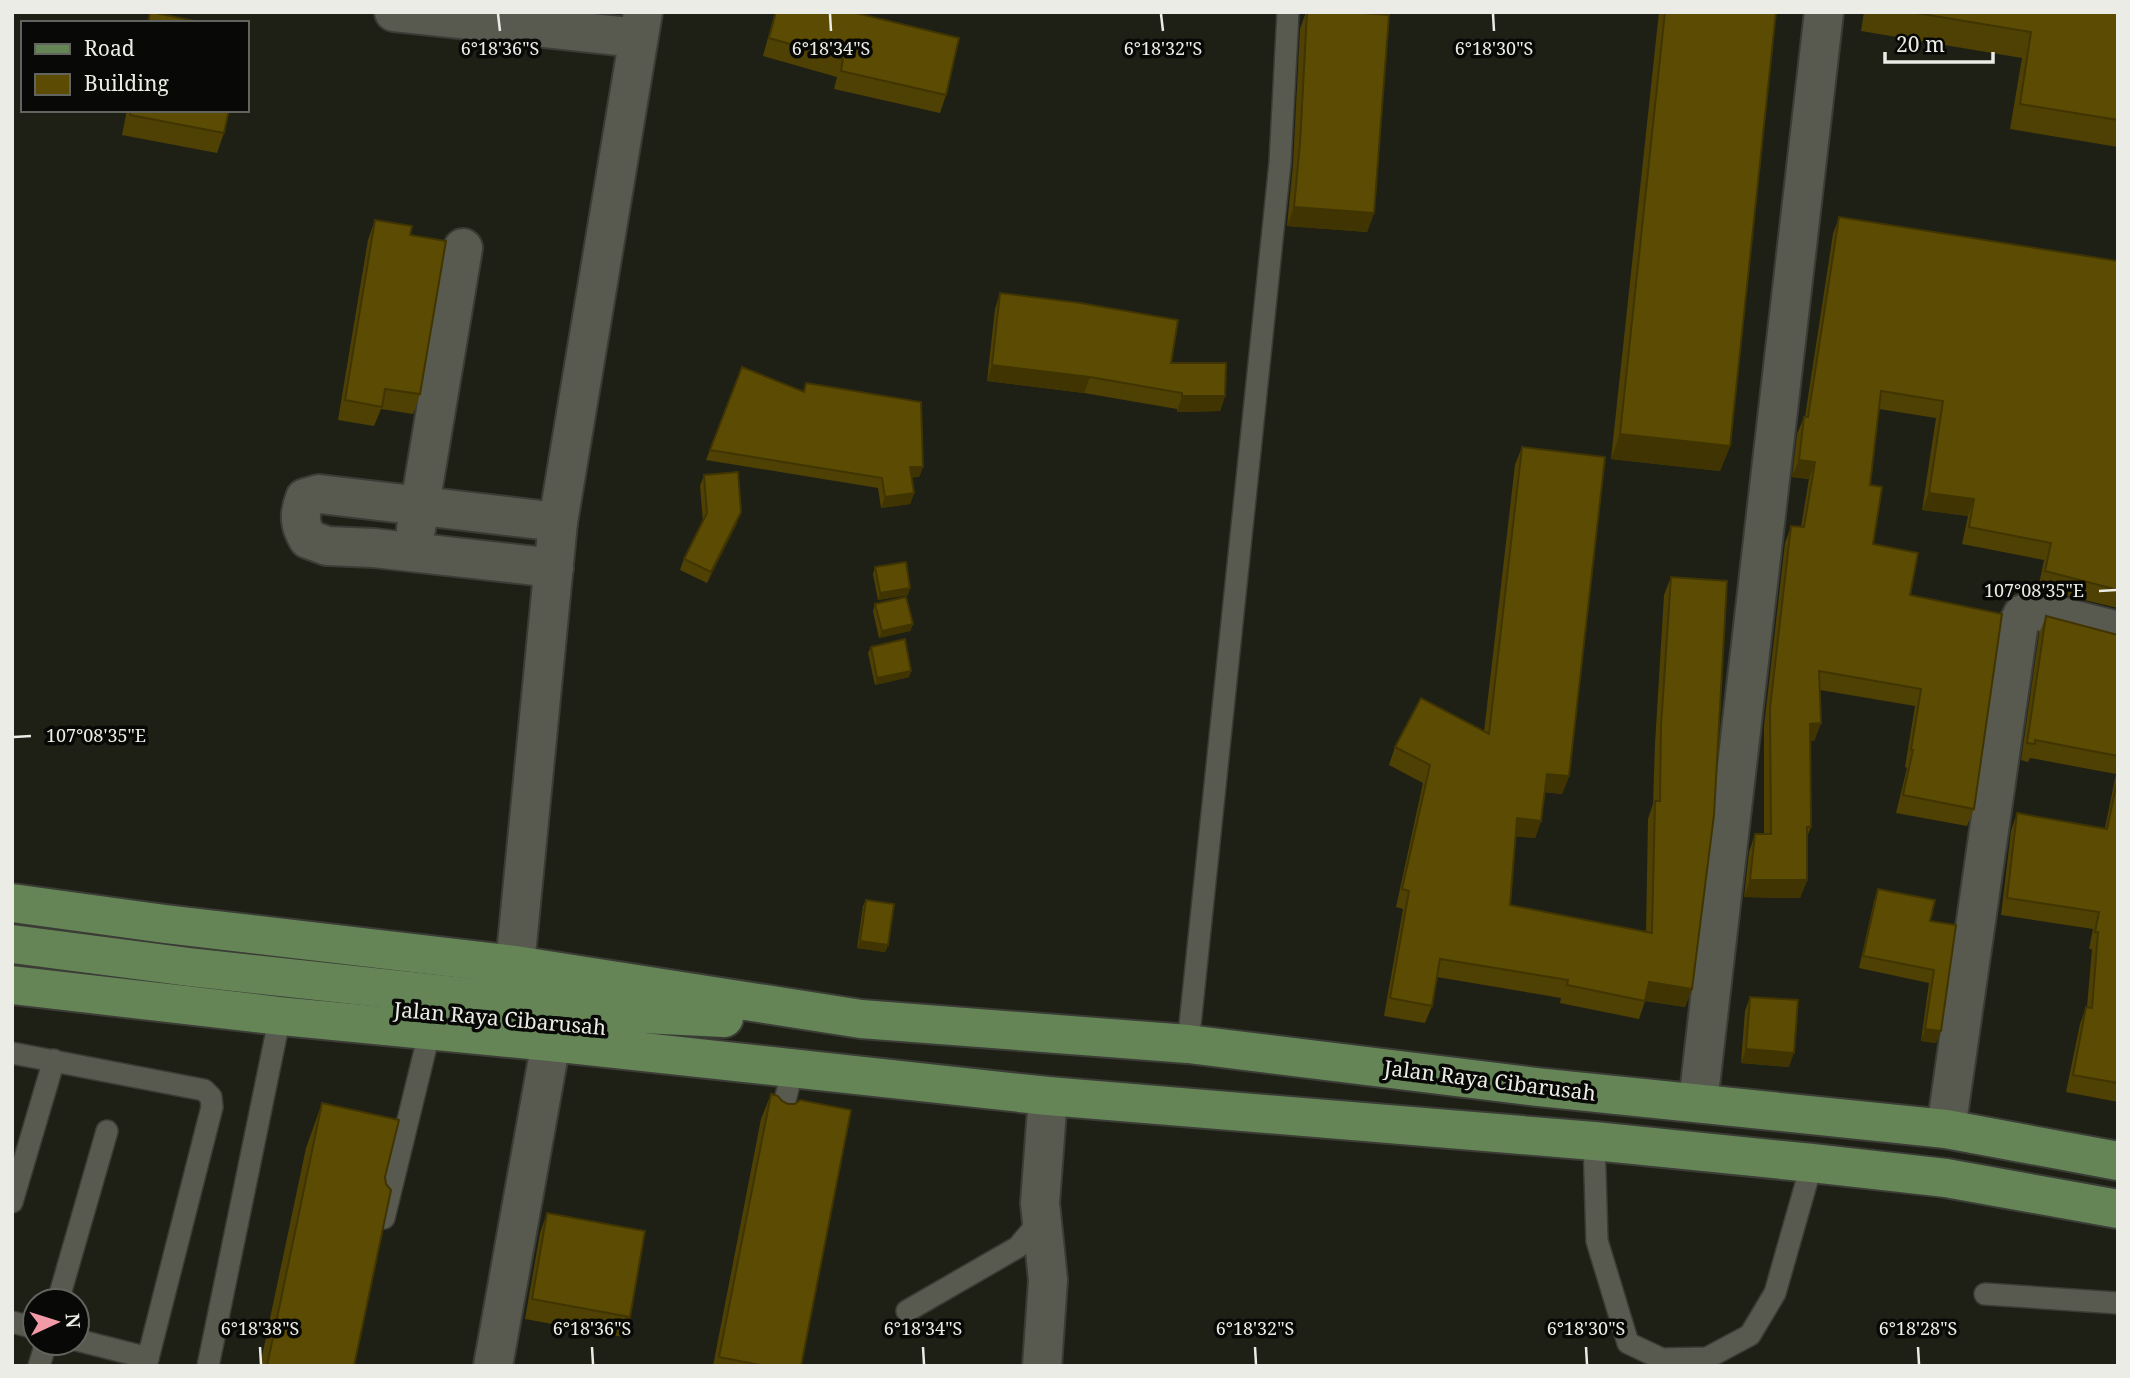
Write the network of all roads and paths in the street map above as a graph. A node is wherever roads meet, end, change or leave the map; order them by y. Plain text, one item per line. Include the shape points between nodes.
1 (394, 12) edge
2 (1289, 12) edge
3 (1825, 12) edge
4 (640, 25) edge
5 (463, 248) dead end
6 (421, 505) junction
7 (558, 522) junction
8 (412, 552) junction
9 (554, 568) junction
10 (2118, 631) edge
11 (12, 903) edge
12 (12, 944) edge
13 (515, 965) junction
14 (12, 968) edge
15 (12, 985) edge
16 (280, 1016) junction
17 (860, 1019) junction
18 (665, 1026) junction
19 (430, 1030) junction
20 (551, 1042) junction
21 (1188, 1044) junction
22 (12, 1053) edge
23 (54, 1060) junction
24 (793, 1068) junction
25 (981, 1089) junction
26 (1048, 1096) junction
27 (1698, 1103) junction
28 (781, 1118) edge
29 (1946, 1129) junction
30 (107, 1130) dead end
31 (1594, 1141) junction
32 (2118, 1161) edge
33 (1812, 1163) junction
34 (12, 1202) edge
35 (1041, 1203) junction
36 (2118, 1209) edge
37 (382, 1224) edge
38 (62, 1287) edge
39 (1985, 1294) dead end
40 (2118, 1303) edge
41 (907, 1311) dead end
42 (91, 1344) edge
43 (147, 1362) edge
44 (208, 1366) edge
45 (493, 1366) edge
46 (1042, 1366) edge

1 - 4 street
2 - 21 lane via 1279,176
3 - 27 street
4 - 7 street
5 - 6 street
6 - 7 street
6 - 8 street
6 - 8 street via 319,494 305,498 301,509 300,524 308,538 327,545
7 - 9 street
8 - 9 street
9 - 13 street
10 - 29 street via 2035,610 2023,614 2019,622
11 - 13 main road, Jalan Raya Cibarusah
12 - 18 main road, Jalan Raya Cibarusah via 588,1011
13 - 17 main road, Jalan Raya Cibarusah
14 - 18 main road, Jalan Raya Cibarusah via 236,993
15 - 16 main road, Jalan Raya Cibarusah
16 - 19 main road, Jalan Raya Cibarusah
16 - 44 lane
17 - 18 main road, Jalan Raya Cibarusah
17 - 21 main road, Jalan Raya Cibarusah
18 - 25 main road, Jalan Raya Cibarusah via 935,1062
19 - 20 main road, Jalan Raya Cibarusah
19 - 37 lane
20 - 24 main road, Jalan Raya Cibarusah
20 - 45 street
21 - 27 main road, Jalan Raya Cibarusah
22 - 23 lane
23 - 34 lane
23 - 43 lane via 204,1090 211,1097
24 - 25 main road, Jalan Raya Cibarusah
24 - 28 lane
25 - 26 main road, Jalan Raya Cibarusah
26 - 31 main road, Jalan Raya Cibarusah
26 - 35 street
27 - 29 main road, Jalan Raya Cibarusah
29 - 32 main road, Jalan Raya Cibarusah
30 - 38 lane
31 - 33 main road, Jalan Raya Cibarusah
31 - 33 lane via 1597,1241 1628,1343 1662,1359 1707,1358 1750,1335 1775,1293
33 - 36 main road, Jalan Raya Cibarusah via 1946,1178
35 - 41 lane via 1033,1229 1018,1247
35 - 46 street via 1048,1280
39 - 40 lane
42 - 43 lane

